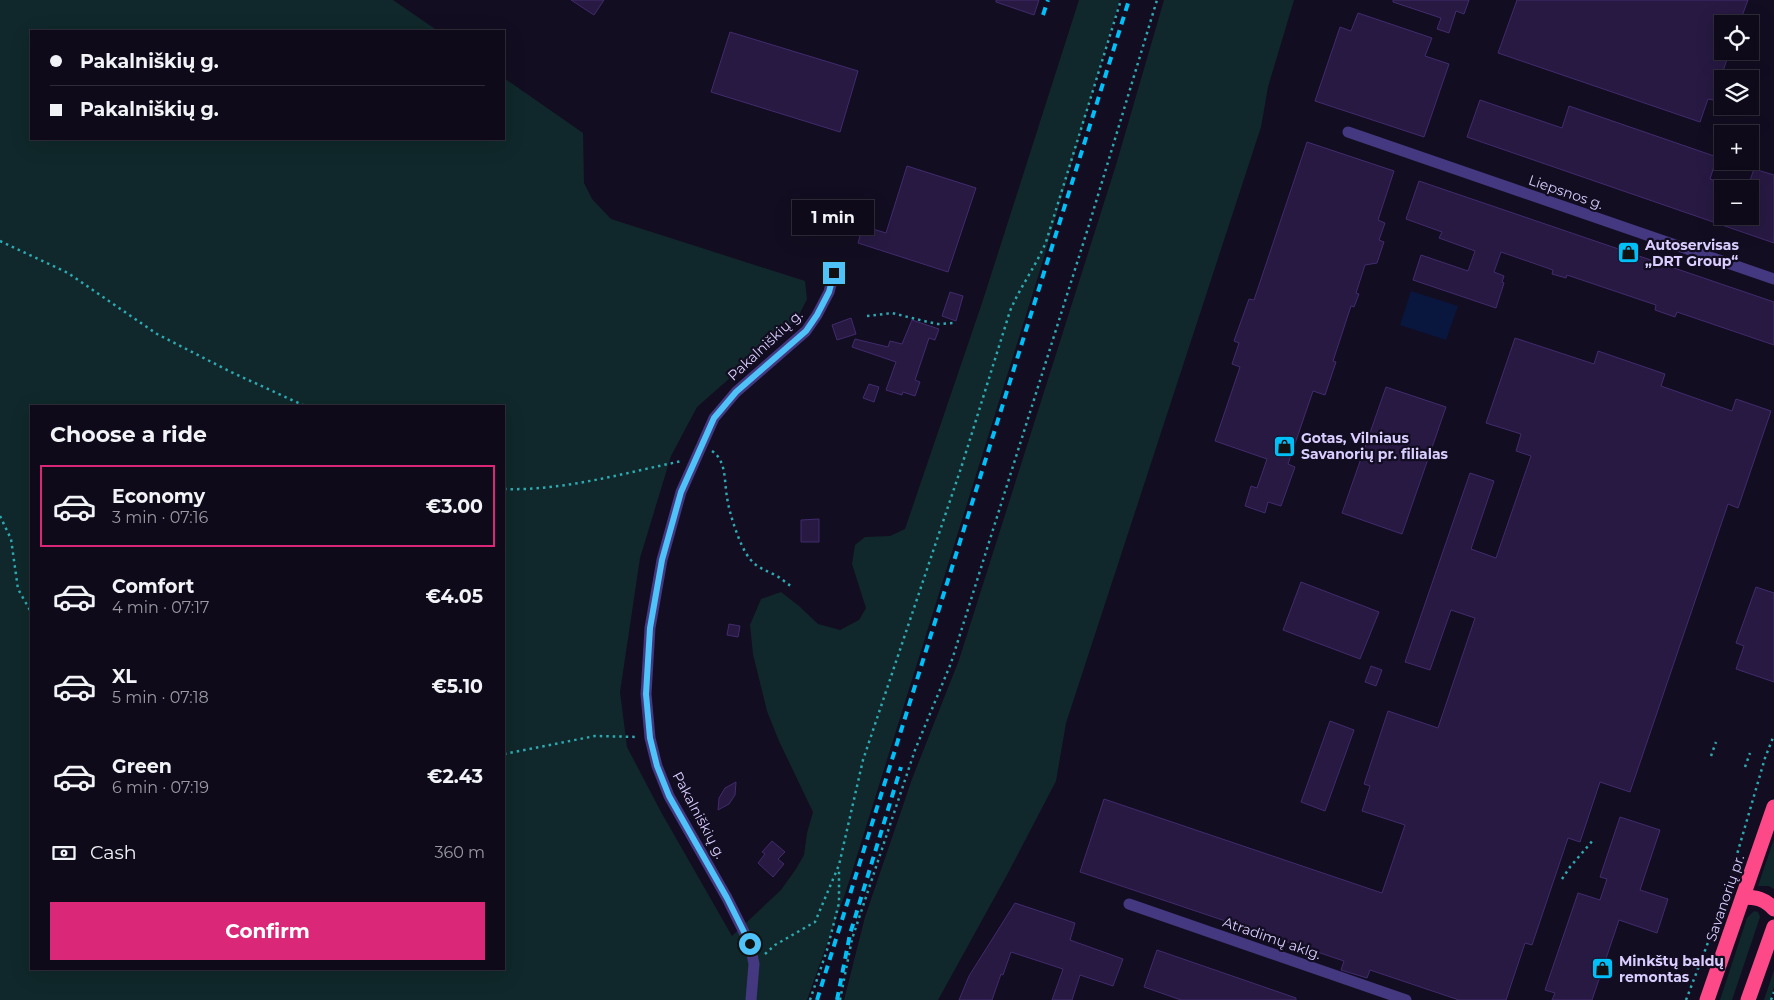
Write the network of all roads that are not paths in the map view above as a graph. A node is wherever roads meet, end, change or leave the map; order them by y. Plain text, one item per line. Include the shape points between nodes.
1 (1348, 132) dead end
2 (834, 273) dead end
3 (1774, 279) edge
4 (1774, 807) edge
5 (1743, 897) junction
6 (1128, 904) dead end
7 (1774, 909) edge
8 (1774, 927) edge
9 (750, 1000) edge
10 (1406, 1000) edge
11 (1707, 1000) edge
12 (1748, 1000) edge

1 - 3 street, Liepsnos g.
2 - 9 street, Pakalniškių g. via 829,292 806,331 736,392 714,418 681,492 662,560 652,618 646,694 650,738 657,766 669,796 750,944 754,964
4 - 5 highway, Savanorių pr.
5 - 7 highway via 1756,897
5 - 11 highway, Savanorių pr.
6 - 10 street, Atradimų aklg.
8 - 12 highway

